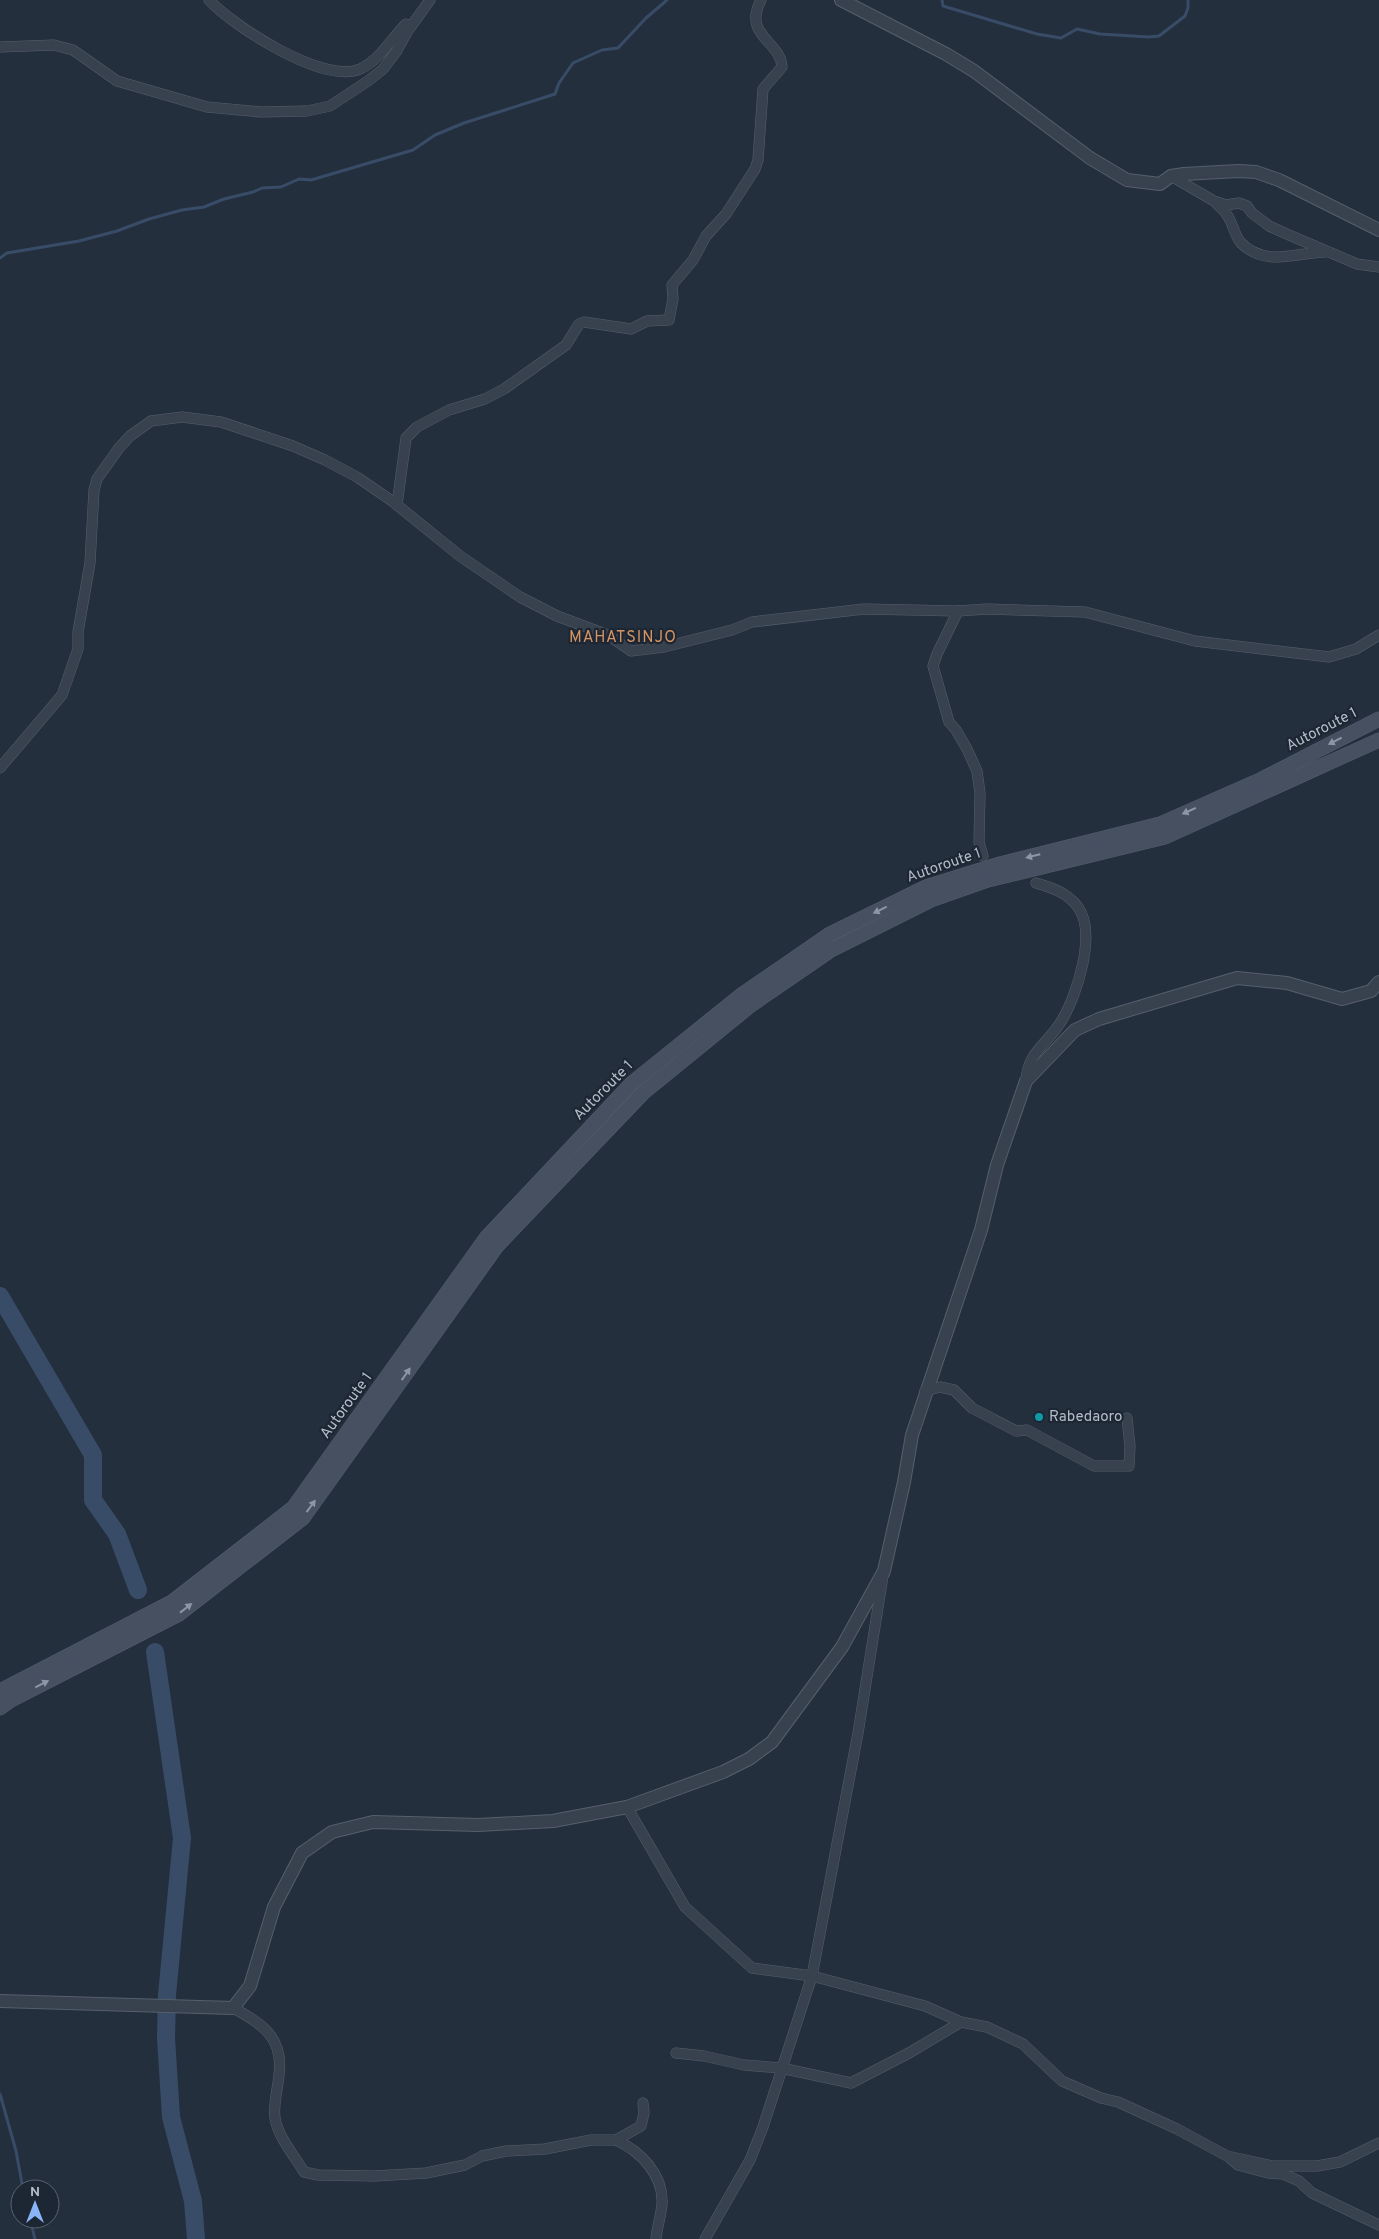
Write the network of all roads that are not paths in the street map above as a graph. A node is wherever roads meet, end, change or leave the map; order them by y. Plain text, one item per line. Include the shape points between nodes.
1 (209, 0) edge
2 (430, 0) edge
3 (761, 0) edge
4 (841, 0) edge
5 (419, 15) junction
6 (0, 47) edge
7 (1172, 176) junction
8 (1214, 201) junction
9 (1379, 230) edge
10 (1328, 252) junction
11 (1379, 267) edge
12 (397, 505) junction
13 (958, 612) junction
14 (1379, 635) edge
15 (1379, 719) edge
16 (1379, 740) edge
17 (0, 768) edge
18 (984, 856) dead end
19 (1036, 883) dead end
20 (1379, 982) edge
21 (1026, 1081) junction
22 (925, 1391) junction
23 (1127, 1418) dead end
24 (884, 1571) junction
25 (0, 1691) edge
26 (0, 1708) edge
27 (627, 1807) junction
28 (812, 1976) junction
29 (0, 2001) edge
30 (233, 2008) junction
31 (961, 2022) junction
32 (676, 2053) dead end
33 (781, 2068) junction
34 (643, 2103) dead end
35 (616, 2140) junction
36 (1379, 2143) edge
37 (1227, 2156) junction
38 (1379, 2225) edge
39 (656, 2239) edge
40 (705, 2239) edge

1 - 5 street via 262,40 298,61 334,72 359,70 389,47 404,26
2 - 5 street
3 - 12 street via 757,24 762,38 770,42 782,61 782,67 763,89 758,160 726,214 706,236 693,260 672,285 669,320 647,321 631,329 579,324 566,345 504,389 485,399 449,410 417,427 406,438
4 - 7 street via 974,71 1090,158 1127,180 1160,184
5 - 6 street via 383,69 330,106 307,110 261,112 207,107 117,81 73,50 54,45
7 - 8 street
7 - 9 street via 1217,171 1256,172 1279,180
8 - 10 street via 1247,206 1269,226
8 - 10 street via 1227,214 1240,242 1257,254 1269,258
10 - 11 street via 1357,264
12 - 13 street via 460,556 520,597 557,616 608,635 631,651 773,619 864,609
12 - 17 street via 357,477 325,460 257,433 192,418 151,421 130,436 97,479 78,649 62,695
13 - 14 street via 987,609 1085,612 1195,641 1329,657 1356,649
13 - 18 street via 934,666 949,722 967,749 977,772 980,793 978,842
15 -> 25 main road, Autoroute 1 via 1262,779 1160,824 1000,864 926,887 830,934 740,996 632,1083 486,1238 293,1508 172,1602
26 -> 16 main road, Autoroute 1 via 179,1614 303,1518 497,1246 643,1093 751,1005 831,950 931,900 988,880 1165,837
19 - 21 street via 1059,890 1069,899 1080,912 1086,933 1076,991 1062,1021 1028,1063
20 - 21 street via 1370,991 1342,999 1287,983 1237,978 1099,1019 1075,1030
21 - 22 street via 997,1165 981,1230
22 - 23 street via 940,1387 954,1390 972,1408 1016,1431 1027,1430 1094,1466 1129,1466
22 - 24 street via 912,1435
24 - 27 street via 842,1646 772,1742 723,1772
24 - 28 street via 858,1732
27 - 28 street via 684,1907 752,1968
27 - 30 street via 553,1821 478,1824 373,1822 332,1832 302,1852 274,1907 250,1986
28 - 31 street via 925,2006
28 - 33 street
29 - 30 street
30 - 35 street via 257,2021 272,2037 280,2072 275,2118 304,2172 376,2176 426,2173 465,2165 482,2156 506,2151
31 - 33 street via 851,2083
31 - 37 street via 986,2027 1023,2044 1062,2080 1177,2129
32 - 33 street
33 - 40 street via 750,2160
34 - 35 street via 641,2126
35 - 39 street via 649,2163 658,2183 662,2202
36 - 37 street via 1340,2162 1317,2166 1273,2166
37 - 38 street via 1238,2165 1284,2174 1299,2181 1312,2193

